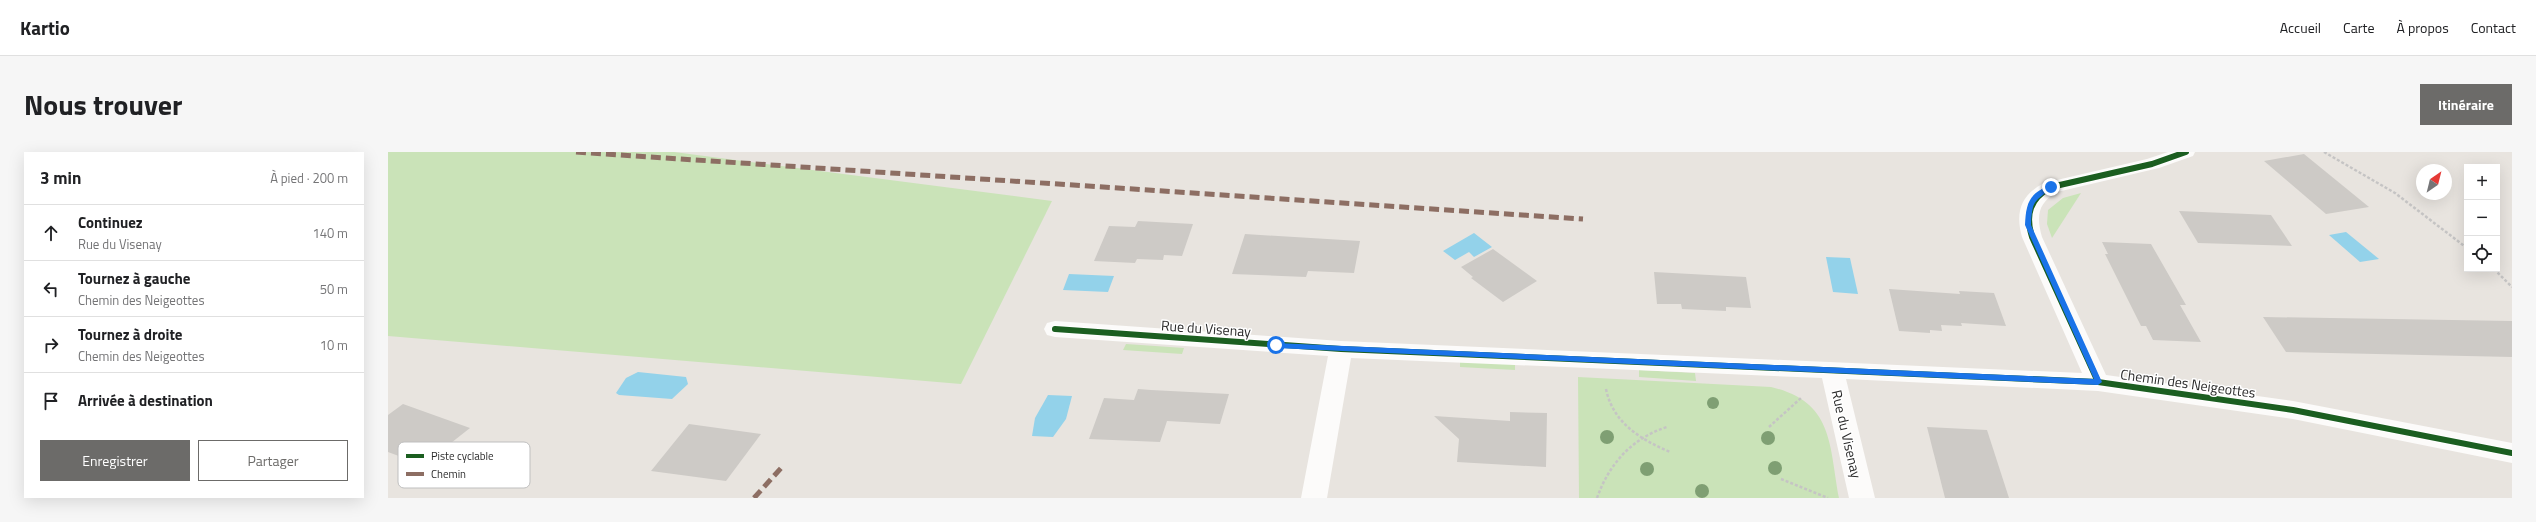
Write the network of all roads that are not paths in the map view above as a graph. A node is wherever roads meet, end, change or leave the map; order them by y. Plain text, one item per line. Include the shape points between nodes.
1 (2186, 152) edge
2 (1056, 329) dead end
3 (1340, 349) junction
4 (1832, 370) junction
5 (2098, 382) junction
6 (2512, 452) edge
7 (1314, 498) edge
8 (1862, 498) edge

1 - 5 street via 2152,164 2051,187 2040,192 2029,206 2028,225 2032,237
2 - 3 street, Rue du Visenay
3 - 4 street, Rue du Visenay
3 - 7 street
4 - 5 street, Rue du Visenay
4 - 8 street, Rue du Visenay
5 - 6 street, Chemin des Neigeottes via 2293,410

